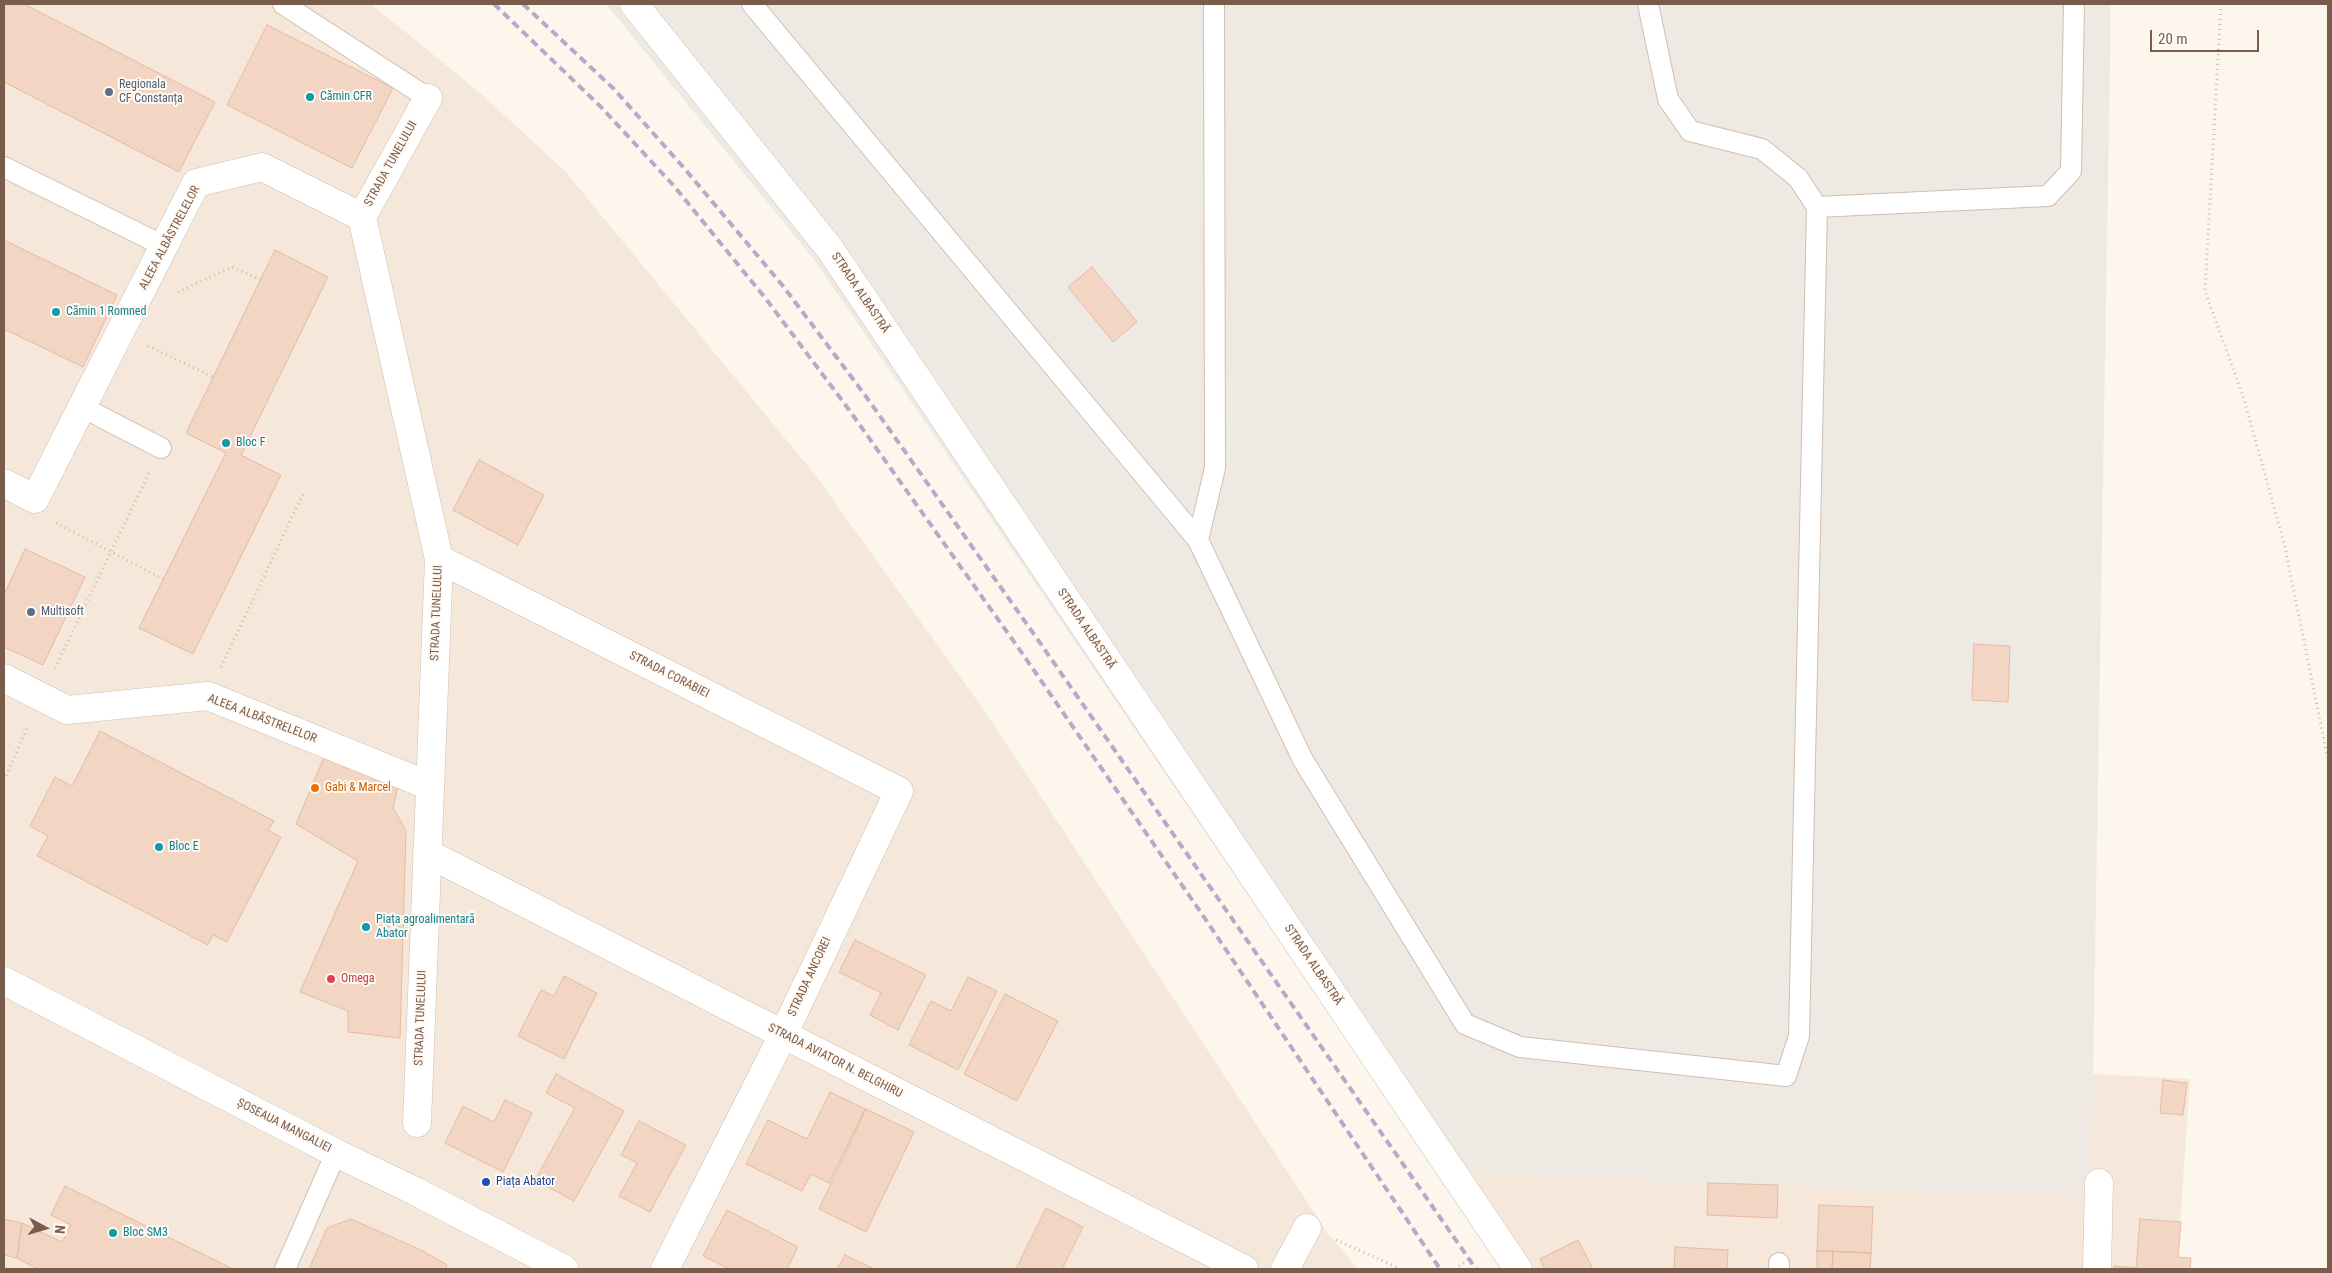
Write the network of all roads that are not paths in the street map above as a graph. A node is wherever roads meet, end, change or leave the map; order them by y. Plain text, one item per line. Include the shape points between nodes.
1 (283, 4) edge
2 (634, 4) edge
3 (752, 4) edge
4 (1214, 4) edge
5 (1648, 4) edge
6 (2074, 4) edge
7 (428, 98) joint
8 (4, 167) edge
9 (1817, 207) junction
10 (362, 217) junction
11 (164, 246) junction
12 (82, 407) junction
13 (161, 448) road end
14 (4, 483) edge
15 (1198, 540) junction
16 (439, 558) junction
17 (4, 678) edge
18 (430, 786) junction
19 (899, 791) joint
20 (427, 853) junction
21 (4, 981) edge
22 (783, 1035) junction
23 (417, 1123) dead end
24 (336, 1154) junction
25 (2099, 1183) dead end
26 (1307, 1228) dead end
27 (285, 1269) edge
28 (564, 1269) edge
29 (665, 1269) edge
30 (1244, 1269) edge
31 (1285, 1269) edge
32 (1518, 1269) edge
33 (2097, 1269) edge

1 - 7 lane
2 - 32 street, STRADA ALBASTRĂ via 830,249
3 - 15 lane
4 - 15 lane via 1215,468
5 - 9 lane via 1668,100 1690,131 1762,149 1798,178
6 - 9 lane via 2071,171 2048,196
7 - 10 street, STRADA TUNELULUI
8 - 11 lane
9 - 15 lane via 1799,1036 1786,1076 1520,1047 1465,1024 1303,760
10 - 11 street, ALEEA ALBĂSTRELELOR via 262,167 196,183
10 - 16 street, STRADA TUNELULUI
11 - 12 street, ALEEA ALBĂSTRELELOR
12 - 13 lane
12 - 14 street, ALEEA ALBĂSTRELELOR via 35,500
16 - 18 street, STRADA TUNELULUI
16 - 19 street, STRADA CORABIEI
17 - 18 street, ALEEA ALBĂSTRELELOR via 67,710 208,696
18 - 20 street, STRADA TUNELULUI
19 - 22 street, STRADA ANCOREI
20 - 22 street, STRADA AVIATOR N. BELGHIRU
20 - 23 street, STRADA TUNELULUI
21 - 24 street, ȘOSEAUA MANGALIEI
22 - 29 street, STRADA ANCOREI
22 - 30 street, STRADA AVIATOR N. BELGHIRU
24 - 27 lane
24 - 28 street, ȘOSEAUA MANGALIEI via 415,1190
25 - 33 street
26 - 31 street

